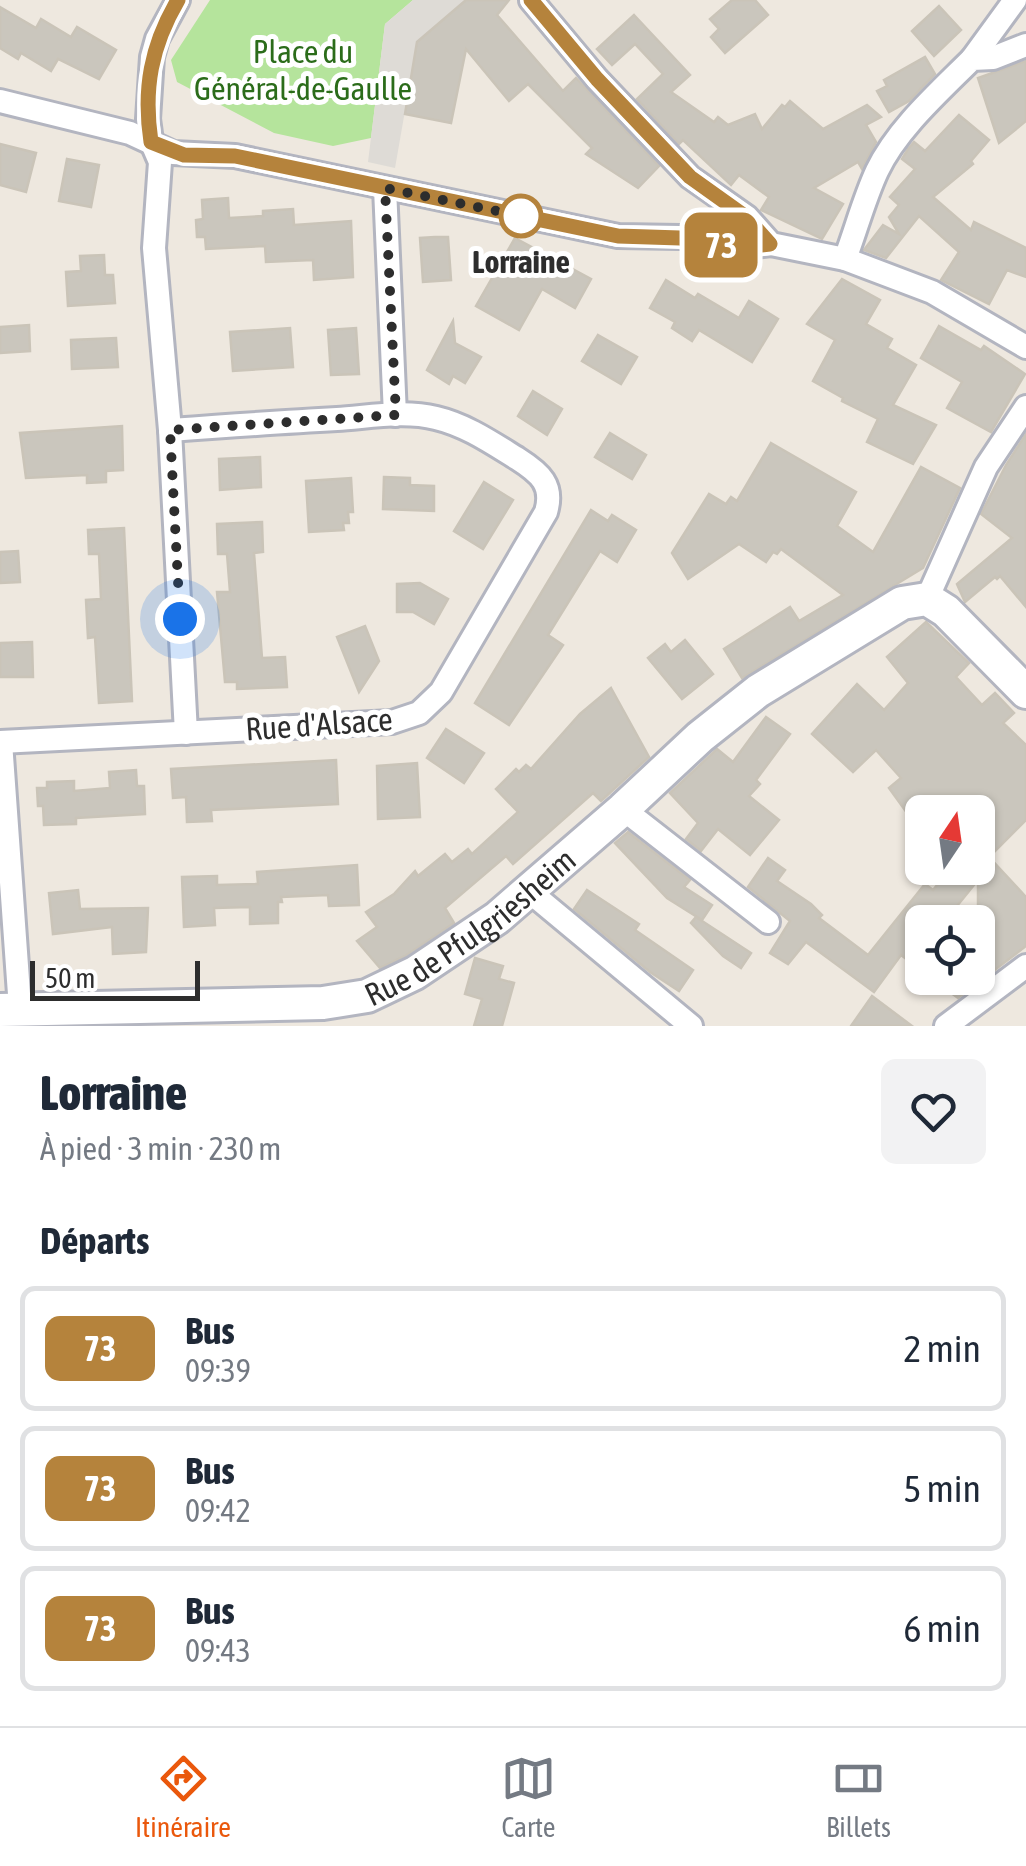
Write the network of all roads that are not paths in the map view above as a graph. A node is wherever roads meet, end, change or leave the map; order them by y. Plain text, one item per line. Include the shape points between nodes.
1 (178, 0) edge
2 (532, 0) edge
3 (1016, 0) edge
4 (1026, 45) edge
5 (972, 60) junction
6 (0, 102) edge
7 (151, 142) junction
8 (385, 188) junction
9 (770, 244) junction
10 (845, 259) junction
11 (1026, 346) edge
12 (1026, 406) edge
13 (396, 415) junction
14 (170, 430) junction
15 (927, 599) junction
16 (1026, 692) edge
17 (186, 733) junction
18 (0, 742) edge
19 (624, 809) junction
20 (530, 892) junction
21 (768, 922) dead end
22 (1026, 966) edge
23 (10, 1009) edge
24 (691, 1026) edge
25 (946, 1026) edge

1 - 7 street via 152,57
2 - 9 street via 690,177 746,217
3 - 5 street
4 - 5 street
5 - 10 street via 877,171
6 - 7 street
7 - 8 street via 173,153 235,156
7 - 14 street via 160,162 154,248
8 - 9 street via 618,236
8 - 13 street
9 - 10 street
10 - 11 street via 932,292
12 - 15 street via 986,467
13 - 14 street, Rue d'Alsace
13 - 17 street, Rue d'Alsace via 436,418 474,432 530,466 549,489 546,512 441,692 419,713 392,722
14 - 17 street
15 - 16 main road
15 - 19 main road, Rue de Pfulgriesheim via 902,603 758,691
17 - 18 street, Rue d'Alsace
18 - 23 street, Rue d'Alsace
19 - 20 main road, Rue de Pfulgriesheim
19 - 21 street
20 - 23 main road, Rue de Pfulgriesheim via 415,974 367,996 323,1003
20 - 24 street
22 - 25 street

